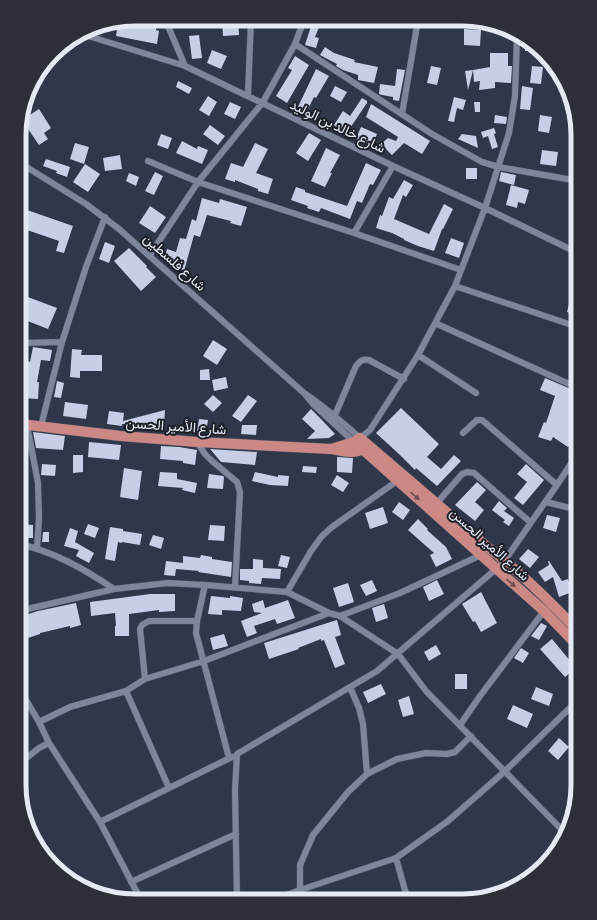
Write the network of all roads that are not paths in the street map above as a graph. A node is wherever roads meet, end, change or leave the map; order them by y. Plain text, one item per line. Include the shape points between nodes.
1 (168, 26) edge
2 (251, 26) edge
3 (302, 26) edge
4 (417, 26) edge
5 (89, 36) edge
6 (518, 42) edge
7 (295, 44) junction
8 (185, 66) junction
9 (248, 95) junction
10 (262, 102) junction
11 (402, 114) junction
12 (148, 161) dead end
13 (393, 166) junction
14 (26, 167) edge
15 (499, 167) junction
16 (571, 180) edge
17 (198, 182) junction
18 (485, 208) junction
19 (105, 218) junction
20 (354, 233) junction
21 (571, 251) edge
22 (150, 256) junction
23 (461, 270) junction
24 (455, 286) junction
25 (435, 323) junction
26 (571, 325) edge
27 (62, 342) junction
28 (26, 343) edge
29 (418, 355) junction
30 (404, 379) junction
31 (571, 385) edge
32 (304, 393) junction
33 (476, 393) dead end
34 (335, 415) junction
35 (26, 424) edge
36 (41, 426) junction
37 (370, 430) junction
38 (26, 432) edge
39 (463, 433) dead end
40 (357, 440) junction
41 (197, 442) junction
42 (366, 448) junction
43 (332, 449) junction
44 (571, 464) edge
45 (397, 481) junction
46 (557, 486) junction
47 (546, 502) junction
48 (437, 503) junction
49 (571, 508) edge
50 (530, 522) junction
51 (26, 546) edge
52 (37, 548) junction
53 (481, 554) junction
54 (505, 560) junction
55 (496, 569) junction
56 (205, 585) junction
57 (235, 587) junction
58 (114, 589) junction
59 (287, 592) junction
60 (26, 609) edge
61 (544, 611) junction
62 (329, 613) junction
63 (340, 616) junction
64 (197, 621) junction
65 (571, 623) edge
66 (571, 639) edge
67 (398, 654) junction
68 (204, 661) junction
69 (145, 679) junction
70 (350, 687) junction
71 (126, 691) junction
72 (26, 700) edge
73 (571, 707) edge
74 (39, 722) junction
75 (460, 725) junction
76 (471, 736) junction
77 (50, 742) junction
78 (237, 754) junction
79 (26, 758) edge
80 (229, 758) junction
81 (504, 772) junction
82 (367, 774) junction
83 (169, 788) junction
84 (100, 822) junction
85 (561, 829) edge
86 (236, 834) junction
87 (396, 858) junction
88 (130, 882) junction
89 (300, 890) junction
90 (137, 894) edge
91 (237, 894) edge
92 (289, 894) edge
93 (406, 894) edge

1 - 8 street
2 - 9 street
3 - 7 street
4 - 11 street
5 - 8 street, شارع خالد بن الوليد
6 - 15 street via 515,96 509,133
7 - 10 street
7 - 11 street
8 - 9 street, شارع خالد بن الوليد
9 - 10 street, شارع خالد بن الوليد
10 - 13 street, شارع خالد بن الوليد
10 - 17 street
11 - 15 street via 482,162
12 - 17 street
13 - 18 street, شارع خالد بن الوليد
13 - 20 street
14 - 19 street, شارع فلسطين
15 - 16 street
15 - 18 street
17 - 20 street
17 - 22 street
18 - 21 street, شارع خالد بن الوليد
18 - 23 street
19 - 22 street, شارع فلسطين
19 - 27 street
20 - 23 street
22 - 32 street, شارع فلسطين
23 - 24 street
24 - 25 street
24 - 26 street
25 - 29 street
25 - 31 street
27 - 28 street
27 - 36 street
29 - 30 street
29 - 33 street
30 - 34 street via 369,360 360,361
30 - 37 street
32 - 34 street, شارع فلسطين
32 - 40 street, شارع فلسطين via 314,405
34 - 40 street, شارع فلسطين
35 - 36 main road, شارع الأمير الحسن
36 - 41 main road, شارع الأمير الحسن
37 - 40 street
37 - 42 street
38 - 52 street via 38,483
39 - 46 street via 477,420 482,420
40 - 42 main road, شارع الأمير الحسن
40 - 43 main road, شارع الأمير الحسن
41 - 43 main road, شارع الأمير الحسن
41 - 57 street via 209,457 237,482 240,492
42 - 43 main road, شارع الأمير الحسن via 352,452
42 - 45 main road, شارع الأمير الحسن
42 - 48 main road, شارع الأمير الحسن
44 - 46 street
45 -> 53 main road, شارع الأمير الحسن
45 - 59 street via 332,526 322,536 310,551
46 - 47 street
47 - 49 street
47 - 50 street
48 - 50 street via 462,474 474,473
48 - 54 main road, شارع الأمير الحسن
50 - 54 street
51 - 52 street
52 - 58 street via 89,572
53 - 55 main road, شارع الأمير الحسن
53 - 63 street via 400,593
54 - 55 street
54 - 65 main road, شارع الأمير الحسن
55 -> 61 main road, شارع الأمير الحسن
55 - 67 street
56 - 57 street
56 - 58 street via 168,583
56 - 64 street
57 - 59 street
58 - 60 street
59 - 62 street
61 - 66 main road, شارع الأمير الحسن
61 - 75 street
62 - 63 street
62 - 68 street
63 - 67 street
64 - 68 street via 196,633
64 - 69 street via 149,621 142,625 140,629
67 - 70 street via 377,671
67 - 75 street via 426,691
68 - 69 street
68 - 80 street
69 - 71 street
70 - 78 street
70 - 82 street via 363,724
71 - 74 street via 70,707
71 - 83 street
72 - 74 street
73 - 81 street
74 - 77 street
75 - 76 street
76 - 81 street
76 - 82 street via 455,752 404,757
77 - 79 street
77 - 84 street
78 - 80 street
78 - 86 street
80 - 83 street
81 - 85 street
81 - 87 street via 448,821
82 - 89 street via 348,792 313,834 300,865
83 - 84 street
84 - 88 street
86 - 88 street
86 - 91 street
87 - 89 street
87 - 93 street
88 - 90 street
89 - 92 street

